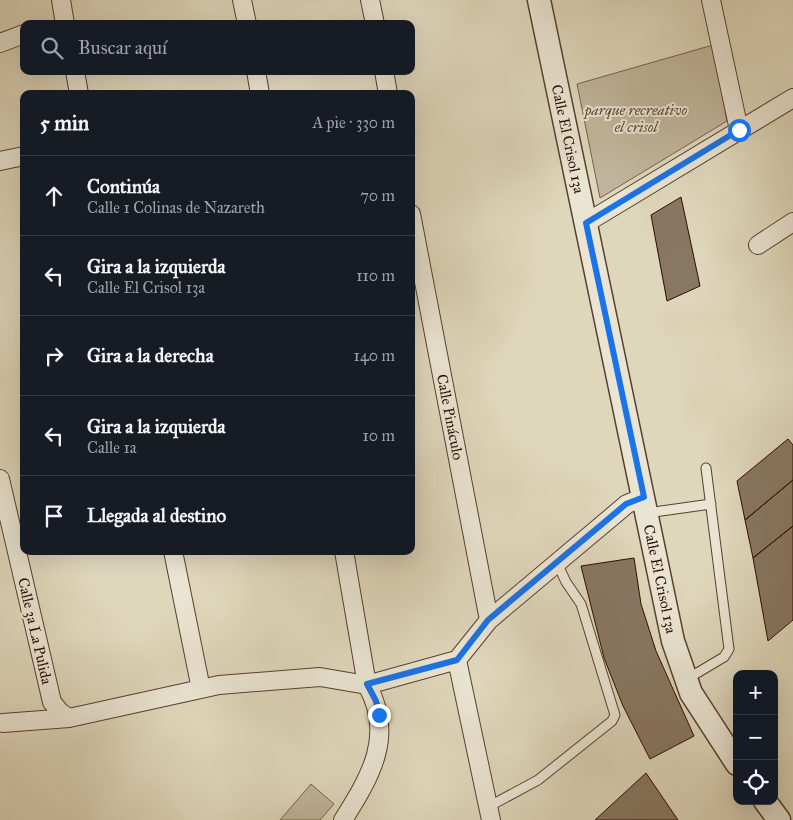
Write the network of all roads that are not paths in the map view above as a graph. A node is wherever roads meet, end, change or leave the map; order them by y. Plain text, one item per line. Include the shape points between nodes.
1 (61, 0) edge
2 (242, 0) edge
3 (370, 0) edge
4 (539, 0) edge
5 (711, 0) edge
6 (64, 20) edge
7 (245, 20) edge
8 (374, 20) edge
9 (20, 36) edge
10 (0, 43) edge
11 (76, 75) edge
12 (257, 75) edge
13 (385, 75) edge
14 (78, 90) edge
15 (259, 90) edge
16 (387, 90) edge
17 (793, 98) edge
18 (739, 130) junction
19 (20, 157) edge
20 (0, 161) edge
21 (793, 222) edge
22 (586, 223) junction
23 (415, 235) edge
24 (758, 245) dead end
25 (706, 468) dead end
26 (0, 479) edge
27 (711, 504) junction
28 (645, 505) junction
29 (174, 555) edge
30 (345, 555) edge
31 (557, 563) junction
32 (488, 620) junction
33 (457, 660) junction
34 (686, 679) junction
35 (367, 684) junction
36 (201, 689) junction
37 (69, 718) junction
38 (3, 723) dead end
39 (734, 760) edge
40 (768, 805) edge
41 (489, 813) edge
42 (343, 820) edge
43 (779, 820) edge

1 - 6 street
2 - 7 street
3 - 8 street
4 - 22 street, Calle El Crisol 13a
5 - 18 street
9 - 10 street
11 - 14 street
12 - 15 street
13 - 16 street
17 - 18 street
18 - 22 street
19 - 20 street
21 - 24 street
22 - 28 street, Calle El Crisol 13a
23 - 32 street, Calle Pináculo
25 - 27 lane
26 - 37 street, Calle 3a La Pulida via 52,702
27 - 28 lane
27 - 34 lane via 730,649 724,657
28 - 31 street via 626,504
28 - 34 street, Calle El Crisol 13a via 673,641
29 - 36 street
30 - 35 street
31 - 32 street
31 - 41 lane via 580,604 615,714 612,721 538,780
32 - 33 street
33 - 35 street
33 - 41 street
34 - 39 street, Calle El Crisol 13a via 691,693
35 - 36 street via 320,677
35 - 42 street via 379,715 377,753 368,781
36 - 37 street
37 - 38 street
40 - 43 street

